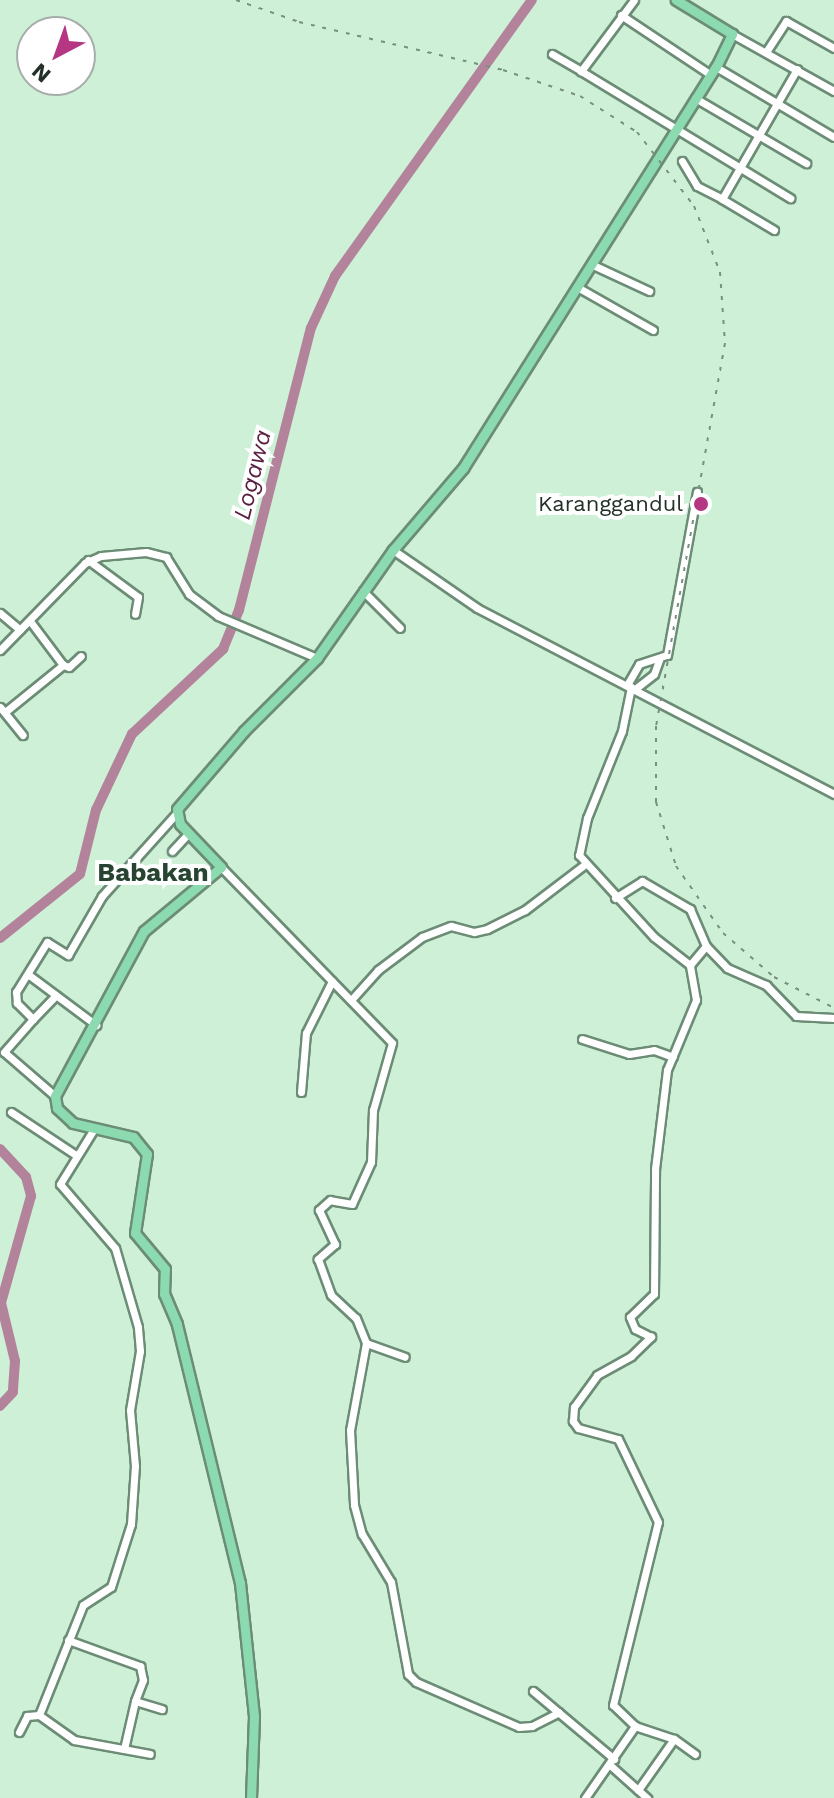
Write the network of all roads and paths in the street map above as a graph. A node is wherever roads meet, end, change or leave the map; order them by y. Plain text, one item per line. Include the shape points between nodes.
1 (634, 0) edge
2 (676, 0) edge
3 (621, 15) junction
4 (732, 34) junction
5 (834, 48) edge
6 (766, 52) junction
7 (552, 54) dead end
8 (797, 69) junction
9 (581, 71) junction
10 (714, 71) junction
11 (834, 90) edge
12 (695, 98) junction
13 (780, 104) junction
14 (675, 132) junction
15 (762, 136) junction
16 (834, 137) edge
17 (682, 161) dead end
18 (806, 163) dead end
19 (742, 171) junction
20 (790, 198) dead end
21 (722, 199) junction
22 (774, 230) dead end
23 (593, 265) junction
24 (579, 288) junction
25 (649, 291) dead end
26 (653, 330) dead end
27 (697, 492) dead end
28 (393, 550) junction
29 (88, 560) junction
30 (363, 591) junction
31 (0, 613) edge
32 (135, 614) dead end
33 (30, 621) junction
34 (400, 628) dead end
35 (20, 630) junction
36 (0, 650) edge
37 (81, 656) dead end
38 (317, 658) junction
39 (659, 660) junction
40 (63, 665) junction
41 (631, 687) junction
42 (3, 709) edge
43 (23, 735) dead end
44 (834, 794) edge
45 (175, 815) junction
46 (189, 833) junction
47 (172, 851) dead end
48 (584, 865) junction
49 (221, 867) junction
50 (615, 898) junction
51 (706, 946) junction
52 (690, 965) junction
53 (29, 975) junction
54 (332, 981) junction
55 (56, 995) junction
56 (352, 999) junction
57 (834, 1018) edge
58 (33, 1019) junction
59 (96, 1025) junction
60 (582, 1039) dead end
61 (673, 1057) junction
62 (301, 1092) dead end
63 (55, 1096) junction
64 (11, 1112) dead end
65 (94, 1129) junction
66 (76, 1155) junction
67 (366, 1343) junction
68 (405, 1357) dead end
69 (68, 1640) junction
70 (533, 1691) dead end
71 (135, 1701) junction
72 (162, 1709) dead end
73 (559, 1712) junction
74 (39, 1715) junction
75 (635, 1726) junction
76 (19, 1732) dead end
77 (674, 1739) junction
78 (124, 1749) junction
79 (150, 1754) dead end
80 (695, 1754) dead end
81 (612, 1762) junction
82 (638, 1790) junction
83 (251, 1798) edge
84 (585, 1798) edge
85 (647, 1798) edge

1 - 3 street
2 - 4 main road
3 - 9 street
3 - 10 street
4 - 6 street
4 - 10 main road
5 - 6 street via 786,21
6 - 8 street
7 - 9 street
8 - 11 street
8 - 13 street
9 - 14 street
10 - 12 main road
10 - 13 street
12 - 14 main road
12 - 15 street
13 - 15 street
13 - 16 street
14 - 19 street
14 - 23 main road
15 - 18 street
15 - 19 street
17 - 21 street via 697,186
19 - 20 street
19 - 21 street
21 - 22 street
23 - 24 main road
23 - 25 street
24 - 26 street
24 - 28 main road via 463,468
27 - 39 street via 667,655
28 - 30 main road
28 - 41 street via 450,593
29 - 32 street via 138,597
29 - 33 street
29 - 38 street via 161,554 189,594 218,616
30 - 34 street
30 - 38 main road
31 - 35 street
33 - 35 street
33 - 40 street
35 - 36 street
37 - 40 street via 69,667
38 - 45 main road via 244,731
39 - 41 street via 654,674
39 - 41 street via 639,664
40 - 42 street
41 - 44 street
41 - 48 street via 621,736 579,841
42 - 43 street
45 - 46 main road
45 - 53 street via 102,896 68,955 47,942
46 - 47 street
46 - 49 main road
48 - 50 street
48 - 56 street via 525,910 487,929 474,932 451,926 422,937 378,970
49 - 54 street
49 - 59 main road via 150,924
50 - 51 street via 642,881 690,909
50 - 52 street
51 - 52 street
51 - 57 street via 727,968 766,985 796,1016
52 - 61 street via 695,1006
53 - 55 street
53 - 58 street via 16,999
54 - 56 street
54 - 62 street via 306,1033
55 - 58 street
55 - 59 street
56 - 67 street via 392,1043 373,1110 371,1162 352,1204 330,1200 319,1210 335,1244 318,1259 331,1295 356,1318
58 - 63 street via 4,1052
59 - 63 main road
60 - 61 street via 629,1054 654,1050
61 - 75 street via 655,1169 654,1294 630,1317 635,1329 651,1337 582,1390 573,1421 578,1428 618,1439 658,1522 613,1702
63 - 65 main road via 66,1118
64 - 66 street
65 - 66 street
65 - 83 main road via 133,1137 147,1154 135,1233 165,1269 164,1294 177,1324 240,1583 254,1716
66 - 69 street via 61,1175 61,1187 118,1254 140,1341 130,1410 135,1466 129,1536 111,1587 87,1600
67 - 68 street
67 - 73 street via 350,1430 354,1505 362,1534 391,1582 408,1674 519,1727
69 - 71 street via 140,1666 143,1680
69 - 74 street
70 - 73 street
71 - 72 street
71 - 78 street
73 - 81 street
74 - 76 street via 27,1716
74 - 78 street via 74,1740
75 - 77 street
75 - 81 street
77 - 80 street
77 - 82 street
78 - 79 street
81 - 82 street
81 - 84 street
82 - 85 street

